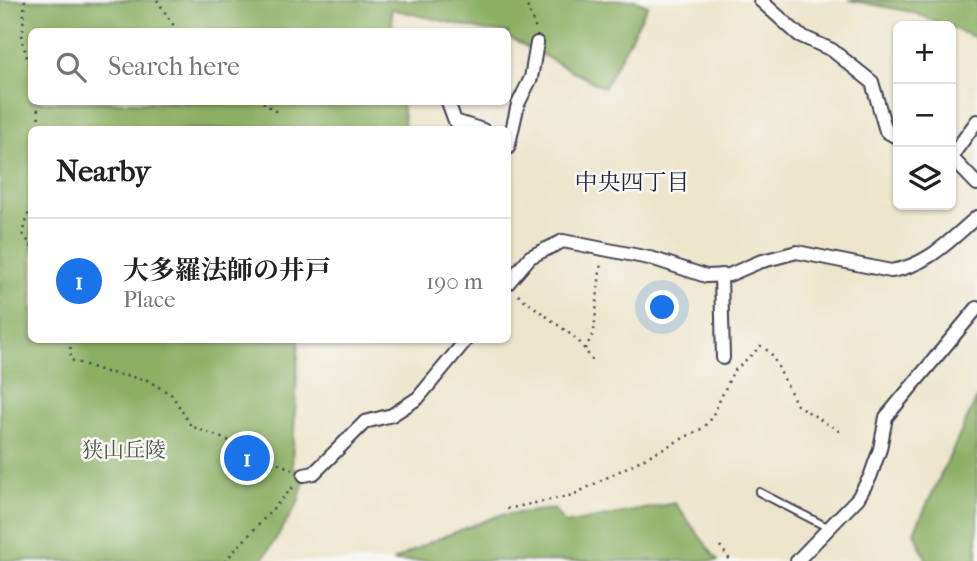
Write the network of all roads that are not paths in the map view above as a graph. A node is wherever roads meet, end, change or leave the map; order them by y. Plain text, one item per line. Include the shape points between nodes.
1 (760, 0) edge
2 (537, 43) road end
3 (450, 105) edge
4 (977, 121) edge
5 (471, 126) edge
6 (511, 129) edge
7 (893, 135) edge
8 (956, 150) edge
9 (956, 162) edge
10 (977, 184) edge
11 (977, 217) edge
12 (511, 272) edge
13 (720, 275) junction
14 (977, 307) edge
15 (464, 343) edge
16 (723, 358) dead end
17 (304, 474) road end
18 (759, 492) dead end
19 (830, 528) junction
20 (797, 561) edge

1 - 7 street via 799,35 832,50 872,82 886,131
2 - 6 street via 531,78
3 - 5 street via 455,121
4 - 8 street
9 - 10 street
11 - 13 street via 929,257 906,269 872,270 797,251
12 - 13 street via 563,241 654,259 706,276
13 - 16 street
14 - 19 street via 886,417 870,477 858,498
15 - 17 street via 418,398 392,415 365,422 314,473
18 - 19 lane
19 - 20 street

